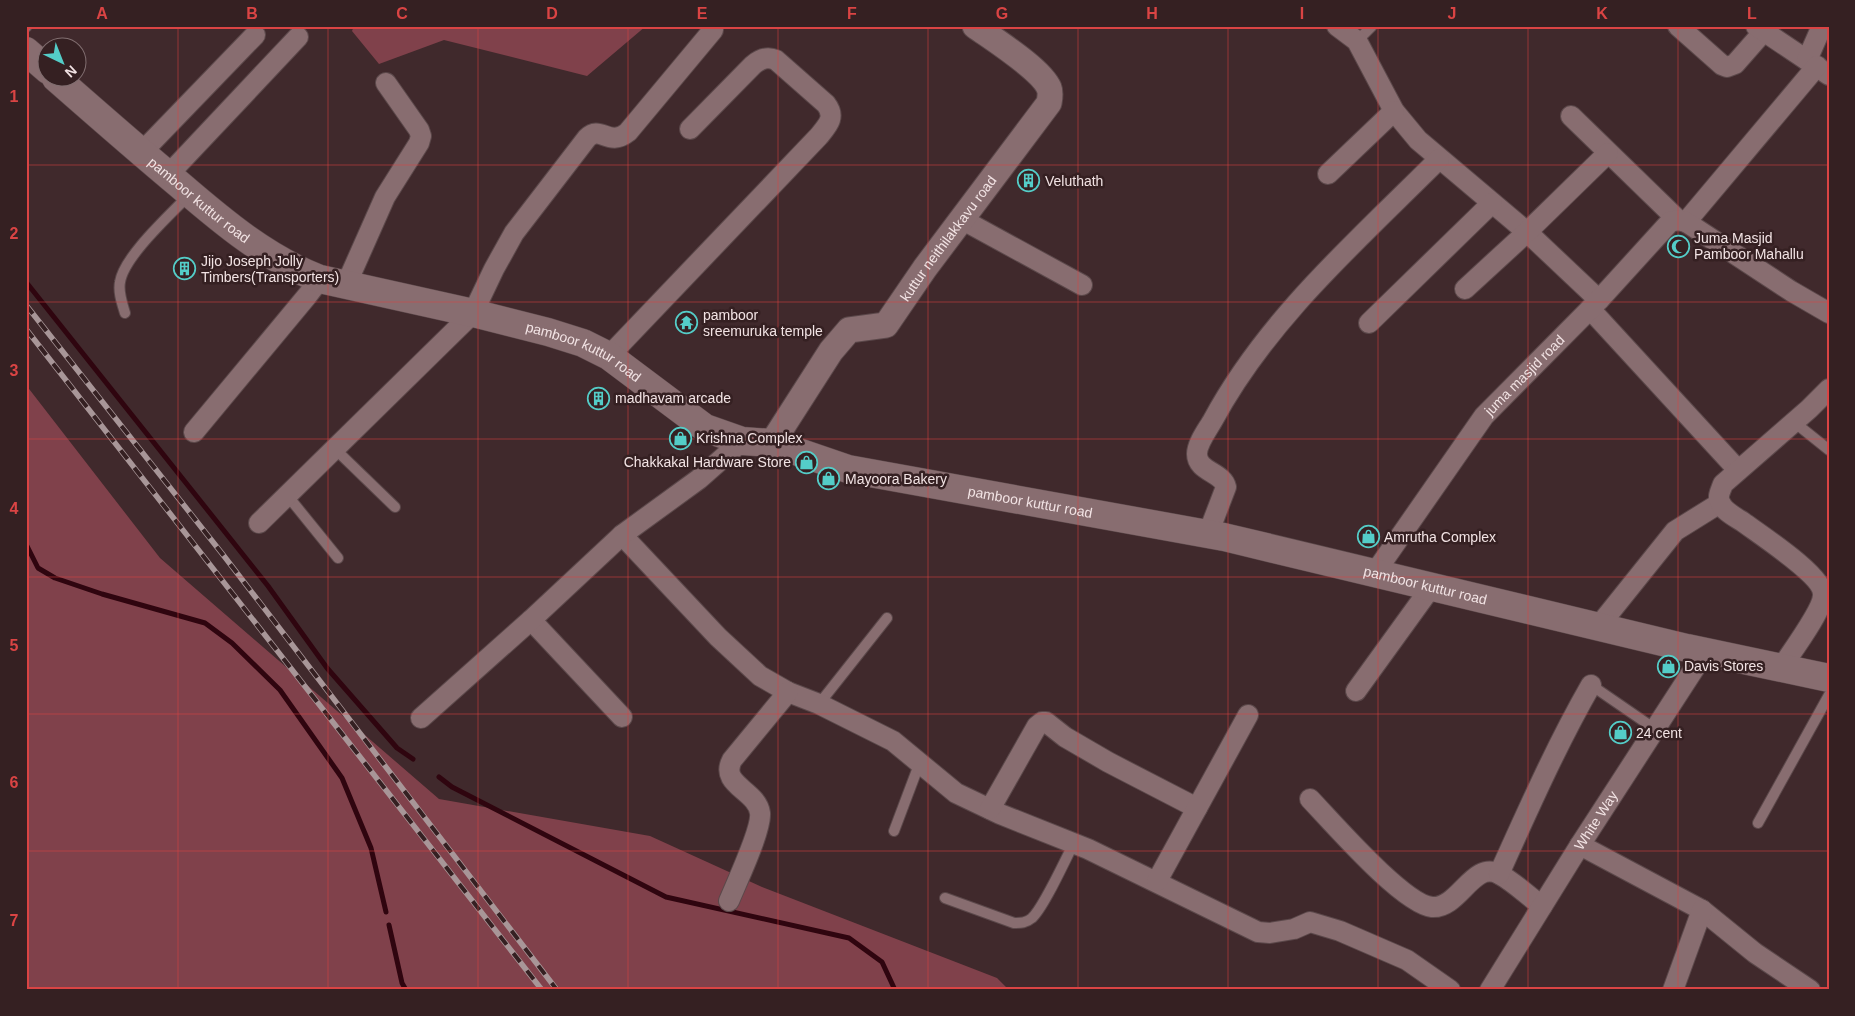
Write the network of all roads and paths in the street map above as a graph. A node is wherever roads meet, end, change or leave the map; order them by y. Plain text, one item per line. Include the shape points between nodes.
1 (976, 26) edge
2 (1337, 26) edge
3 (1372, 26) edge
4 (1678, 26) edge
5 (1822, 26) edge
6 (1760, 29) edge
7 (713, 30) dead end
8 (255, 35) dead end
9 (298, 37) dead end
10 (1357, 41) junction
11 (26, 51) edge
12 (38, 61) edge
13 (1818, 67) edge
14 (386, 83) dead end
15 (67, 88) edge
16 (1394, 111) junction
17 (1571, 116) dead end
18 (690, 129) dead end
19 (141, 153) junction
20 (1608, 153) junction
21 (1439, 159) junction
22 (1328, 174) dead end
23 (168, 176) junction
24 (190, 194) junction
25 (1492, 203) junction
26 (963, 220) junction
27 (1682, 221) junction
28 (1527, 232) junction
29 (320, 279) junction
30 (346, 285) junction
31 (1082, 285) dead end
32 (1465, 289) dead end
33 (1595, 305) junction
34 (125, 313) dead end
35 (472, 313) junction
36 (1829, 313) edge
37 (1370, 323) dead end
38 (609, 356) junction
39 (1829, 389) edge
40 (1794, 422) junction
41 (194, 432) dead end
42 (742, 441) junction
43 (772, 444) junction
44 (334, 448) junction
45 (1829, 450) edge
46 (1738, 470) junction
47 (287, 495) junction
48 (1720, 503) junction
49 (396, 507) dead end
50 (259, 523) dead end
51 (1208, 534) junction
52 (622, 535) junction
53 (338, 558) dead end
54 (1374, 574) junction
55 (1432, 586) junction
56 (886, 618) dead end
57 (531, 620) junction
58 (1598, 627) junction
59 (1705, 652) junction
60 (1781, 668) junction
61 (1829, 678) edge
62 (1591, 684) joint
63 (1356, 691) dead end
64 (788, 692) junction
65 (1829, 695) edge
66 (819, 704) junction
67 (1248, 715) dead end
68 (622, 717) dead end
69 (421, 718) dead end
70 (1655, 729) junction
71 (920, 762) junction
72 (1310, 799) dead end
73 (1197, 808) junction
74 (990, 809) junction
75 (1758, 822) dead end
76 (894, 831) dead end
77 (1074, 844) junction
78 (1580, 845) junction
79 (1499, 874) junction
80 (1157, 881) junction
81 (945, 898) dead end
82 (729, 901) dead end
83 (1542, 906) junction
84 (1702, 910) junction
85 (1446, 989) edge
86 (1490, 990) edge
87 (1673, 990) edge
88 (1810, 990) edge

1 - 26 street, kuttur neithilakkavu road via 1036,72 1049,87 1051,96
2 - 10 street
3 - 10 lane
4 - 6 street via 1727,67 1735,64
5 - 13 street, juma masjid road
6 - 13 street
7 - 35 street via 628,132 616,139 596,132 587,138 514,233
8 - 19 street
9 - 23 street
10 - 16 street
11 - 12 main road
13 - 27 street, juma masjid road
14 - 30 street via 421,136 385,197
15 - 19 main road, pamboor kuttur road
16 - 21 street via 1412,134
16 - 22 street
17 - 20 street
18 - 38 street via 753,65 764,58 776,60 826,104 831,113 819,136
19 - 23 main road, pamboor kuttur road
20 - 27 street
20 - 28 street
21 - 25 street
21 - 51 street via 1292,306 1223,401 1197,453 1198,460 1226,487
23 - 24 main road, pamboor kuttur road
24 - 29 main road, pamboor kuttur road via 262,250
24 - 34 lane via 136,251 125,268 119,290
25 - 28 street
25 - 37 street
26 - 31 street
26 - 43 street, kuttur neithilakkavu road via 886,324 849,330
27 - 33 street, juma masjid road via 1670,222
27 - 36 street
28 - 32 street
28 - 33 street
29 - 30 main road, pamboor kuttur road
29 - 41 street
30 - 35 main road, pamboor kuttur road
33 - 46 street
33 - 54 street, juma masjid road via 1484,416
35 - 38 main road, pamboor kuttur road via 548,332 583,343
35 - 44 street
38 - 42 main road, pamboor kuttur road via 705,428
39 - 40 street
40 - 45 lane
40 - 46 street
42 - 43 main road, pamboor kuttur road
42 - 52 street via 700,479
43 - 51 main road, pamboor kuttur road via 848,469
44 - 47 street
44 - 49 lane
46 - 48 street via 1723,484
47 - 50 street
47 - 53 lane
48 - 58 street via 1675,531
48 - 60 street via 1820,583 1823,595 1819,608
51 - 54 main road, pamboor kuttur road
52 - 57 street
52 - 64 street via 760,676
54 - 55 main road, pamboor kuttur road
55 - 58 main road, pamboor kuttur road
55 - 63 street
56 - 66 lane
57 - 68 street
57 - 69 street
58 - 59 main road, pamboor kuttur road
59 - 60 main road, pamboor kuttur road
59 - 70 street, White Way
60 - 61 main road, pamboor kuttur road
62 - 70 lane
62 - 79 street via 1535,792
64 - 66 street
64 - 82 street via 728,767 732,779 754,801 760,815 758,828
65 - 75 lane
66 - 71 street via 893,741
67 - 73 street
70 - 78 street, White Way
71 - 74 street via 956,793
71 - 76 lane
72 - 79 street via 1395,886 1425,905 1434,907 1450,902 1477,876 1487,871
73 - 74 street via 1108,762 1042,722
73 - 80 street
74 - 77 street
77 - 80 street
77 - 81 lane via 1038,911 1028,921 1014,923
78 - 83 street, White Way
78 - 84 street
79 - 83 street
80 - 85 street via 1258,932 1294,929 1310,922 1340,931 1407,960
83 - 86 street, White Way
84 - 87 street
84 - 88 street via 1755,953

